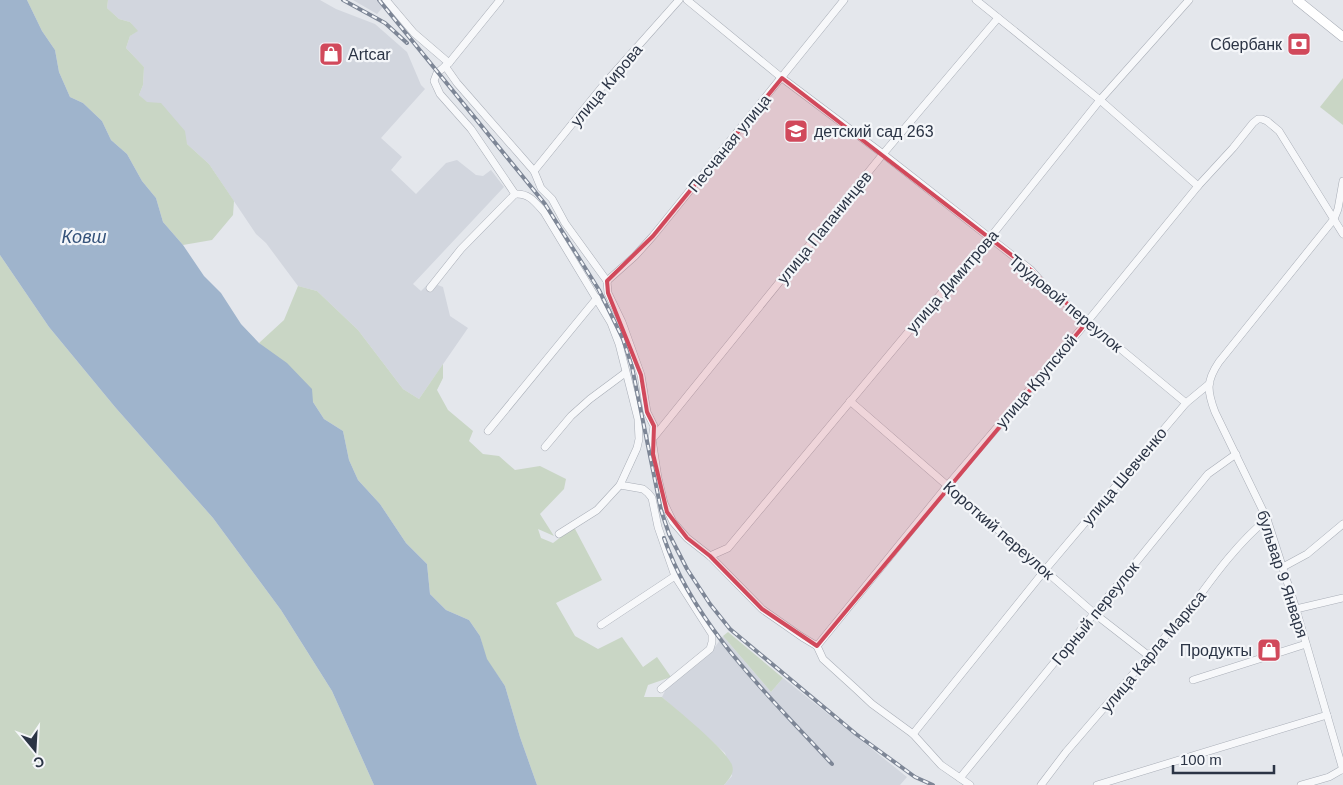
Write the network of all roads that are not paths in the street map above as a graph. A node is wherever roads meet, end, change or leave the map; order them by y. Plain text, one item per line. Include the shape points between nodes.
1 (386, 0) edge
2 (500, 0) edge
3 (679, 0) edge
4 (687, 0) edge
5 (844, 0) edge
6 (976, 0) edge
7 (1189, 0) edge
8 (1297, 0) edge
9 (998, 18) junction
10 (1343, 37) edge
11 (447, 64) junction
12 (782, 78) junction
13 (1100, 100) junction
14 (883, 154) junction
15 (534, 171) junction
16 (1343, 181) edge
17 (1198, 186) junction
18 (514, 194) junction
19 (1334, 219) junction
20 (1343, 234) edge
21 (989, 238) junction
22 (607, 281) junction
23 (430, 288) dead end
24 (597, 298) junction
25 (1087, 322) junction
26 (625, 373) junction
27 (1208, 384) junction
28 (850, 401) junction
29 (1186, 403) junction
30 (488, 432) dead end
31 (652, 439) junction
32 (544, 447) dead end
33 (1236, 454) junction
34 (620, 485) junction
35 (947, 486) junction
36 (1267, 519) junction
37 (1343, 524) edge
38 (559, 534) dead end
39 (710, 556) junction
40 (1283, 567) junction
41 (1045, 570) junction
42 (675, 576) junction
43 (1343, 598) edge
44 (1296, 609) junction
45 (1094, 614) junction
46 (601, 625) dead end
47 (1306, 644) junction
48 (817, 646) junction
49 (1149, 656) junction
50 (1193, 680) dead end
51 (661, 689) dead end
52 (1327, 715) junction
53 (913, 734) junction
54 (1343, 769) edge
55 (960, 778) junction
56 (970, 785) edge
57 (1041, 785) edge
58 (1097, 785) edge
59 (1301, 785) edge

1 - 11 street
2 - 11 street
3 - 15 street, улица Кирова via 606,82
4 - 12 street, Трудовой переулок
5 - 12 street, Песчаная улица
6 - 9 street
7 - 13 street, улица Димитрова
8 - 10 main road
9 - 13 street
9 - 14 street, улица Папанинцев
11 - 15 street via 457,83
11 - 18 street via 434,78 435,86 472,129
12 - 14 street, Трудовой переулок
12 - 22 street, Песчаная улица via 653,236
13 - 17 street
13 - 21 street, улица Димитрова
14 - 21 street, Трудовой переулок
14 - 31 street, улица Папанинцев
15 - 22 street via 541,188 552,199
16 - 19 street
17 - 19 street, улица Крупской via 1253,122 1258,119 1267,121 1279,131
17 - 25 street, улица Крупской
18 - 23 street
18 - 24 street via 530,196 544,212
19 - 20 street
19 - 27 street, улица Шевченко via 1219,362
21 - 25 street, Трудовой переулок
21 - 28 street, улица Димитрова
22 - 31 street via 608,293 641,375 647,412 654,426
24 - 26 street via 619,344
24 - 30 street
25 - 29 street, Трудовой переулок
25 - 35 street, улица Крупской
26 - 32 street via 571,416
26 - 34 street via 638,419 639,439
27 - 29 street, улица Шевченко
27 - 33 street, бульвар 9 Января via 1215,412
28 - 35 street, Короткий переулок
28 - 39 street, улица Димитрова via 728,548
29 - 41 street, улица Шевченко
31 - 39 street via 667,512 687,538
33 - 36 street, бульвар 9 Января
33 - 45 street, Горный переулок via 1208,474
34 - 38 street via 597,510
34 - 42 street via 643,489 652,498
35 - 41 street, Короткий переулок
35 - 48 street, улица Крупской
36 - 40 street, бульвар 9 Января
36 - 49 street, улица Карла Маркса via 1253,530
37 - 40 street via 1307,554
39 - 48 street via 762,610
40 - 44 street, бульвар 9 Января
41 - 45 street, Короткий переулок
41 - 53 street, улица Шевченко
42 - 46 street
42 - 51 street via 712,634 712,642 710,649
43 - 44 street
44 - 47 street, бульвар 9 Января
45 - 49 street, Короткий переулок
45 - 55 street, Горный переулок
47 - 50 street
47 - 52 street, бульвар 9 Января
48 - 53 street via 823,658 872,704
49 - 57 street, улица Карла Маркса
52 - 54 street, бульвар 9 Января
52 - 58 street
53 - 55 street via 941,765
54 - 59 street
55 - 56 street

